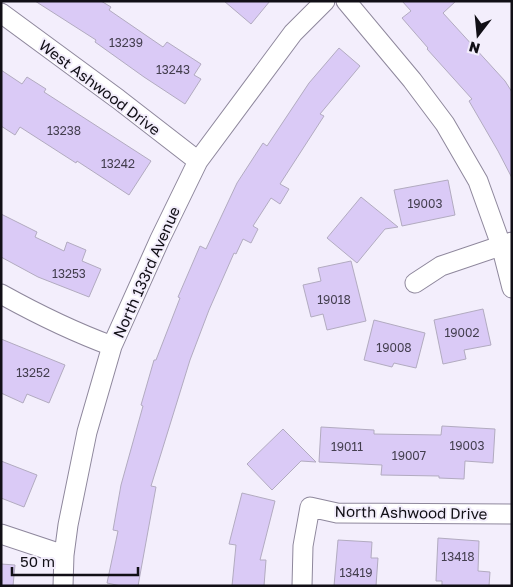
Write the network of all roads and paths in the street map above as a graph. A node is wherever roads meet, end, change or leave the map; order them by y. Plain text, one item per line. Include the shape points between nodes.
1 (325, 1) edge
2 (346, 1) edge
3 (1, 13) edge
4 (198, 161) junction
5 (507, 243) edge
6 (415, 283) dead end
7 (512, 288) edge
8 (1, 294) edge
9 (112, 346) junction
10 (512, 514) edge
11 (1, 534) edge
12 (64, 555) junction
13 (63, 586) edge
14 (302, 586) edge

1 - 4 street, North 133rd Avenue via 293,33
2 - 5 street via 445,124 478,181
3 - 4 street, West Ashwood Drive
4 - 9 street, North 133rd Avenue
5 - 6 street via 441,266
5 - 7 street
8 - 9 street
9 - 12 street, North 133rd Avenue via 86,432
10 - 14 street, North Ashwood Drive via 337,512 310,507 303,546
11 - 12 street
12 - 13 street, North 133rd Avenue

